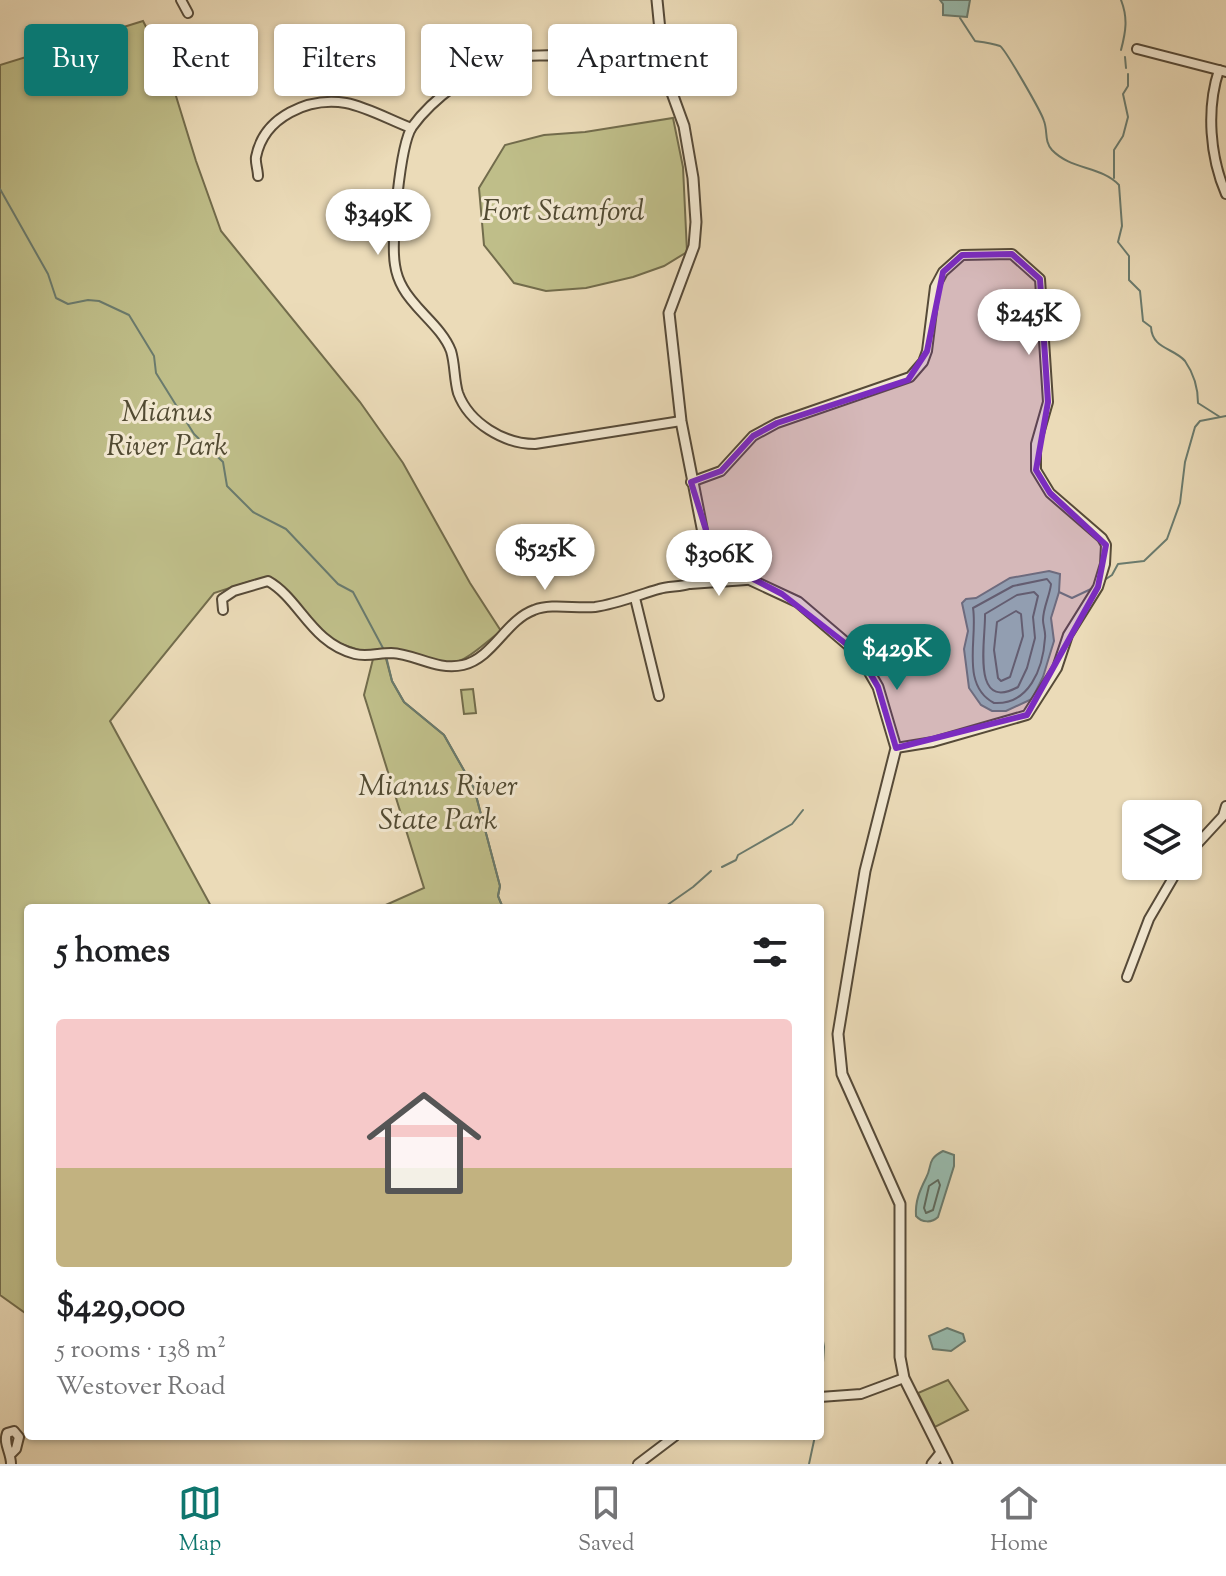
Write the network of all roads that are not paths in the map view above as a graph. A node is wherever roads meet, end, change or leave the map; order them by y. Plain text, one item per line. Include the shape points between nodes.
1 (181, 0) edge
2 (657, 0) edge
3 (188, 13) dead end
4 (659, 24) edge
5 (1137, 49) dead end
6 (548, 55) edge
7 (1222, 71) edge
8 (672, 96) edge
9 (411, 128) junction
10 (258, 176) dead end
11 (1226, 194) edge
12 (681, 421) junction
13 (691, 482) junction
14 (715, 559) junction
15 (746, 580) junction
16 (689, 584) junction
17 (635, 598) junction
18 (223, 610) dead end
19 (659, 696) dead end
20 (896, 748) junction
21 (1226, 806) edge
22 (1225, 816) edge
23 (1202, 840) edge
24 (1172, 880) edge
25 (1127, 977) dead end
26 (904, 1378) junction
27 (824, 1397) edge
28 (670, 1440) edge
29 (11, 1454) dead end
30 (940, 1454) junction
31 (11, 1464) edge
32 (638, 1464) edge
33 (932, 1464) edge
34 (947, 1464) edge

1 - 3 street
2 - 4 street
5 - 7 street
6 - 9 street via 492,63 440,98
7 - 11 street via 1212,91 1212,131 1216,172
8 - 12 street via 690,148 696,222 692,255 669,313
9 - 10 street via 348,104 306,105 267,133 256,157
9 - 12 street via 400,175 395,265 403,289 451,351 459,395 474,416 487,429 524,444
12 - 13 street
13 - 14 street via 704,538
13 - 20 street via 721,471 753,436 777,423 910,377 927,351 935,287 962,255 1012,254 1040,279 1048,402 1036,444 1036,470 1050,493 1102,538 1102,576 1068,635 1057,668 1027,715
14 - 15 street
14 - 16 street
15 - 16 street
15 - 20 street via 798,602 859,654 878,687
16 - 17 street
17 - 18 street via 596,607 535,609 483,655 463,665 358,655 330,642 268,581 228,593 222,599
17 - 19 street
20 - 26 street via 865,871 838,1034 842,1074 900,1204
21 - 22 street
22 - 23 street
24 - 25 street via 1149,919
26 - 27 street via 861,1394
26 - 30 street
28 - 32 street
29 - 31 street
30 - 33 street
30 - 34 street

